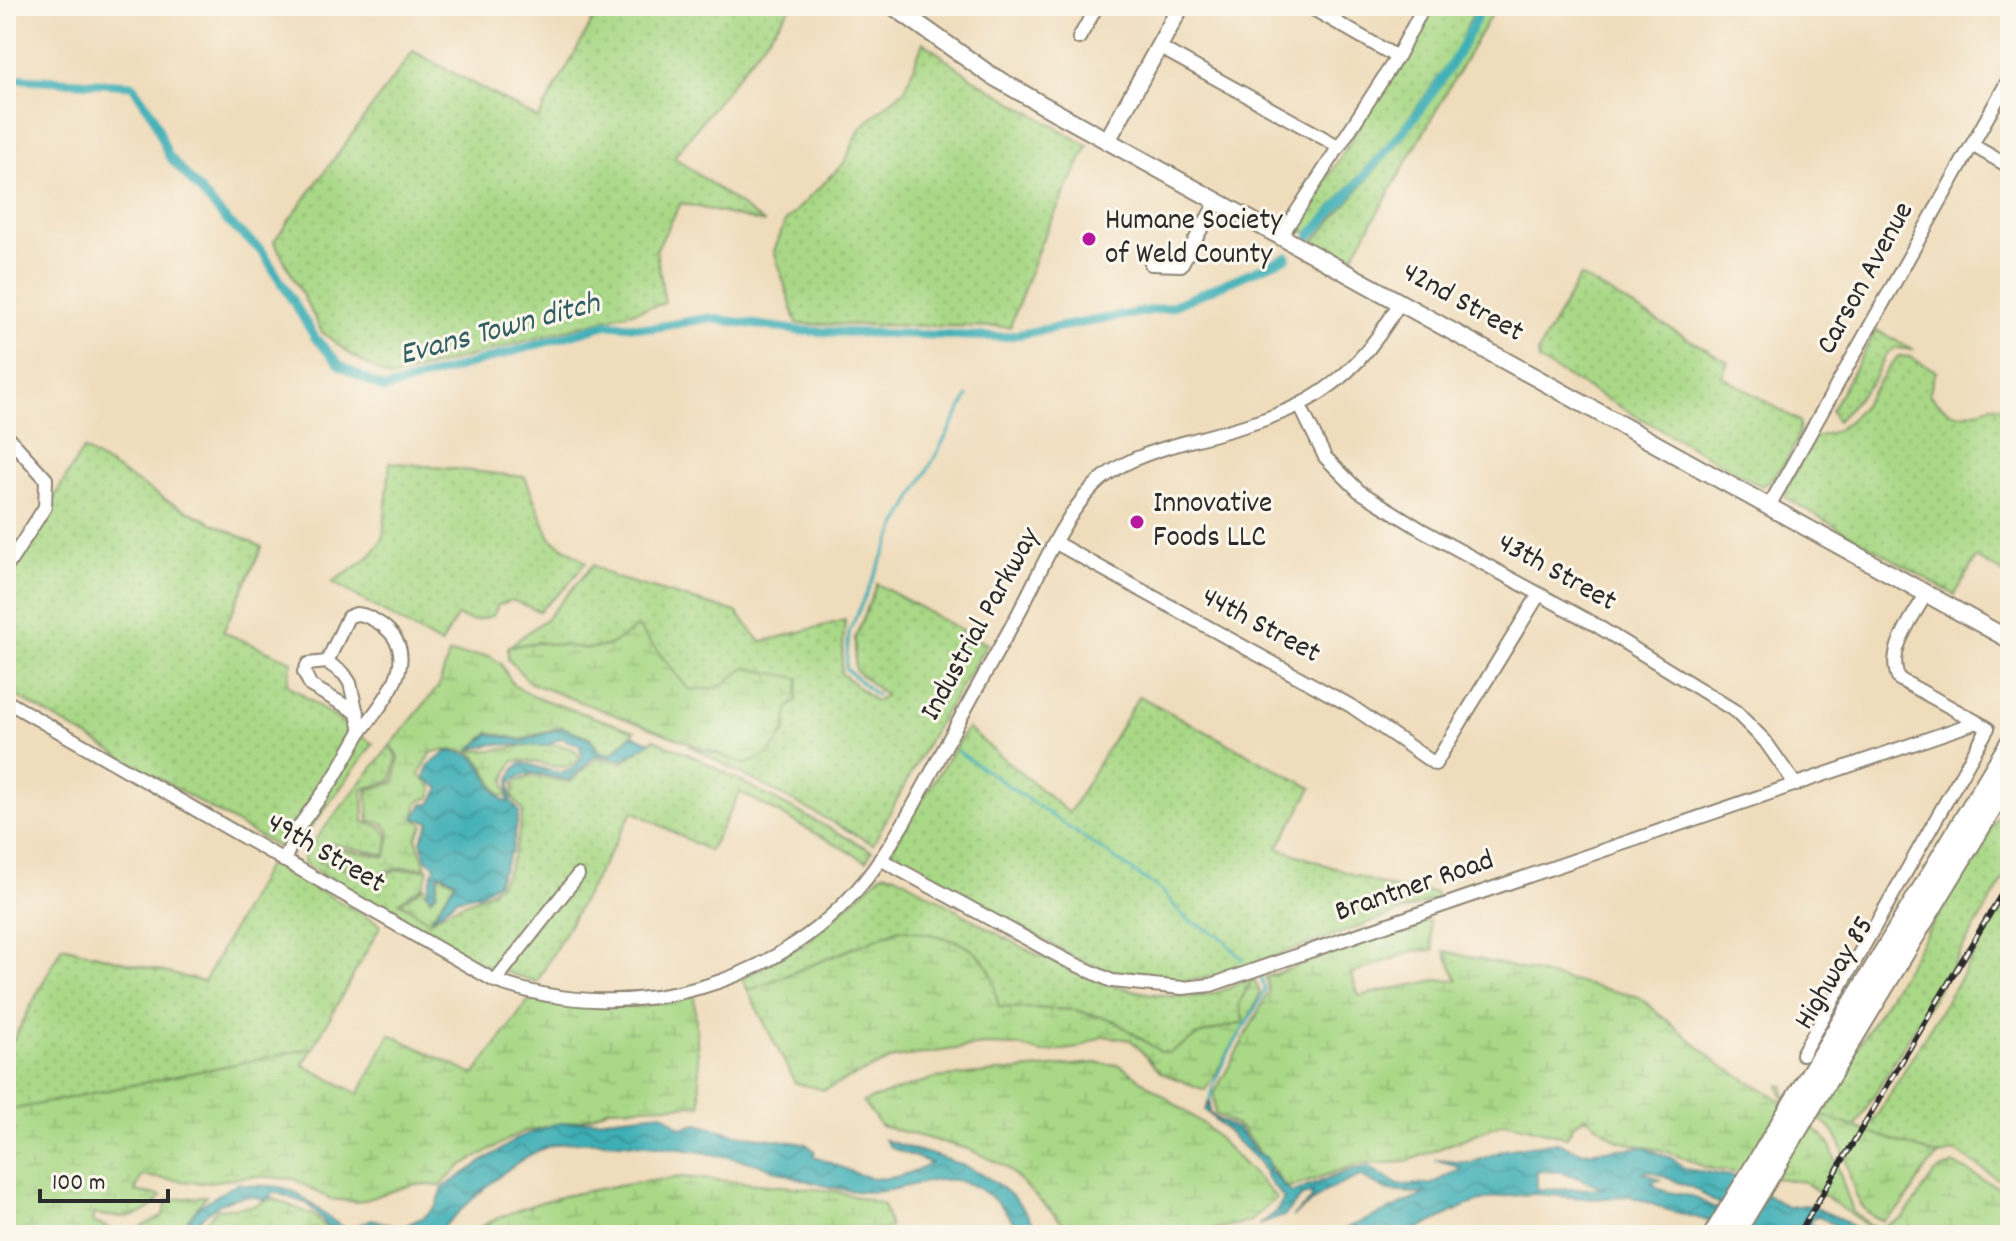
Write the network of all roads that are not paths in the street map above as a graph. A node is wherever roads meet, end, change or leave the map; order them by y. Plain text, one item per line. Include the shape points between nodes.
1 (893, 6) edge
2 (1097, 6) edge
3 (1181, 6) edge
4 (1308, 6) edge
5 (1424, 6) edge
6 (1079, 38) dead end
7 (1159, 47) junction
8 (1397, 57) junction
9 (2010, 77) edge
10 (1107, 141) junction
11 (1972, 145) junction
12 (1338, 146) junction
13 (2010, 167) edge
14 (1217, 201) junction
15 (1281, 236) junction
16 (1151, 264) dead end
17 (1400, 302) junction
18 (1300, 406) junction
19 (6, 435) edge
20 (1769, 506) junction
21 (1056, 543) junction
22 (6, 568) edge
23 (1926, 594) junction
24 (1538, 596) junction
25 (2010, 640) edge
26 (327, 662) junction
27 (6, 701) edge
28 (358, 713) junction
29 (1977, 722) junction
30 (361, 731) junction
31 (2010, 744) edge
32 (2010, 777) edge
33 (1796, 785) junction
34 (880, 859) junction
35 (284, 861) junction
36 (578, 875) dead end
37 (495, 981) junction
38 (635, 1000) joint
39 (1802, 1054) dead end
40 (1801, 1106) junction
41 (1714, 1235) edge
42 (1733, 1235) edge

1 - 10 main road, 42nd Street via 989,74
2 - 6 street
3 - 7 main road
4 - 8 street
5 - 8 street
7 - 10 main road
7 - 12 street
8 - 12 street
9 - 11 street, Carson Avenue
10 - 14 main road, 42nd Street
11 - 13 street
11 - 20 street, Carson Avenue
12 - 15 street
14 - 15 main road, 42nd Street
14 - 16 street via 1181,265
15 - 17 main road, 42nd Street
17 - 18 street, Industrial Parkway via 1354,368
17 - 20 main road, 42nd Street
18 - 21 street, Industrial Parkway via 1120,466 1091,488
18 - 24 street, 43th Street via 1315,442 1346,481
19 - 22 street via 46,479 45,507
20 - 23 main road, 42nd Street
21 - 24 street, 44th Street via 1351,706 1435,764
21 - 34 street, Industrial Parkway
23 - 25 main road, 42nd Street
23 - 29 street via 1895,652 1895,672
24 - 33 street, 43th Street via 1594,624 1735,711 1765,741
26 - 28 street via 350,683
26 - 28 street via 308,664 306,679
26 - 30 street via 348,617 356,614 397,639 401,668
27 - 35 street, 49th Street
28 - 30 street
29 - 33 street, Brantner Road
29 - 39 street via 1988,728
30 - 35 street via 298,828
31 - 40 highway, Highway 85
32 - 40 highway, Highway 85
33 - 34 street, Brantner Road via 1211,985 1183,988 1112,981 1081,968
34 - 38 street, Industrial Parkway via 836,912 766,962 706,987
35 - 37 street, 49th Street
36 - 37 street
37 - 38 street, 49th Street via 557,998
40 - 41 highway, Highway 85
40 - 42 highway, Highway 85

